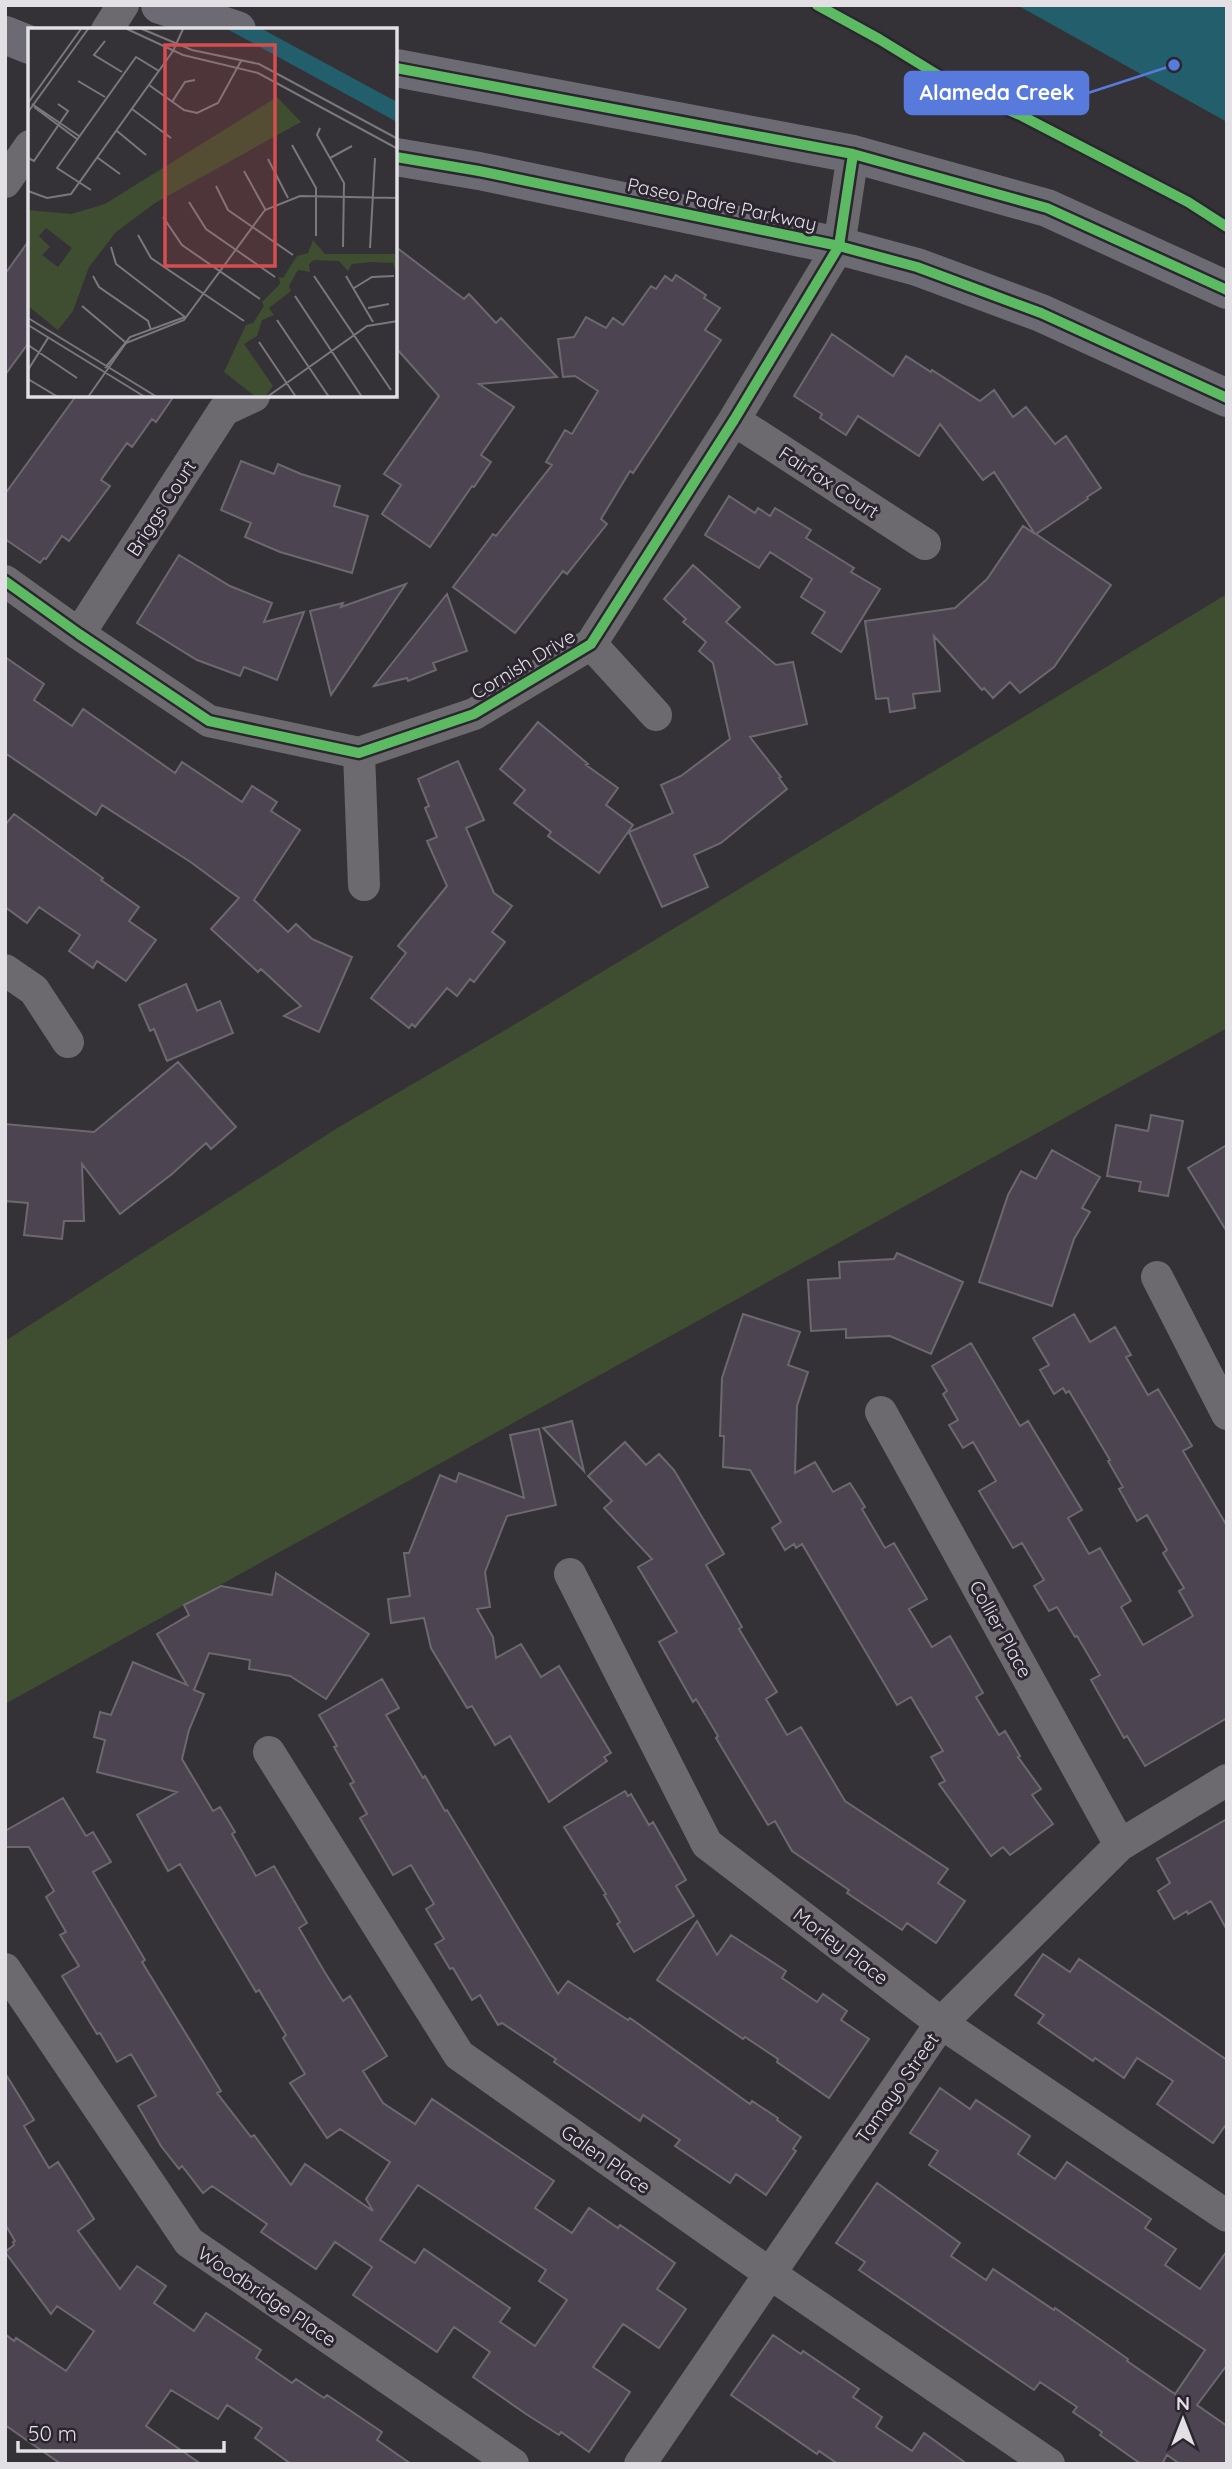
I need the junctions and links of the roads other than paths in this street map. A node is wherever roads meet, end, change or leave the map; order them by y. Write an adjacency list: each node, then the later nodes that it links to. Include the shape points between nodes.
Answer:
1 (123, 5): 3 (street)
2 (160, 5): 4 (main road)
3 (108, 28)
4 (231, 28)
5 (5, 35): 6 (main road)
6 (28, 44)
7 (397, 68): 9 (main road)
8 (28, 149): 11 (street)
9 (853, 155): 12 (street, Cornish Drive); 13 (main road, via 1046,208)
10 (397, 157): 12 (main road, Paseo Padre Parkway)
11 (5, 182)
12 (839, 246): 15 (main road, Paseo Padre Parkway, via 917,267 1041,313); 16 (street, Cornish Drive)
13 (1227, 290)
14 (252, 397): 19 (street, Briggs Court, via 224,410)
15 (1227, 398)
16 (734, 420): 17 (street, Fairfax Court); 20 (street, Cornish Drive)
17 (925, 544)
18 (5, 582): 19 (street)
19 (79, 634): 22 (street, via 209,720)
20 (591, 644): 21 (street); 22 (street, Cornish Drive, via 474,714)
21 (656, 715)
22 (359, 753): 23 (street)
23 (364, 885)
24 (5, 970): 25 (street, via 34,990)
25 (68, 1042)
26 (1157, 1277): 28 (street)
27 (881, 1412): 32 (street, Collier Place)
28 (1227, 1414)
29 (570, 1574): 34 (street, Morley Place, via 708,1844)
30 (269, 1752): 36 (street, Galen Place, via 459,2055)
31 (1227, 1780): 32 (street, Tamayo Street)
32 (1120, 1845): 34 (street, Tamayo Street)
33 (5, 1969): 37 (street, Woodbridge Place, via 189,2242)
34 (941, 2023): 35 (street, Morley Place); 36 (street, Tamayo Street)
35 (1227, 2216)
36 (769, 2273): 38 (street, Tamayo Street); 39 (street, Galen Place)
37 (513, 2464)
38 (640, 2464)
39 (1049, 2464)

